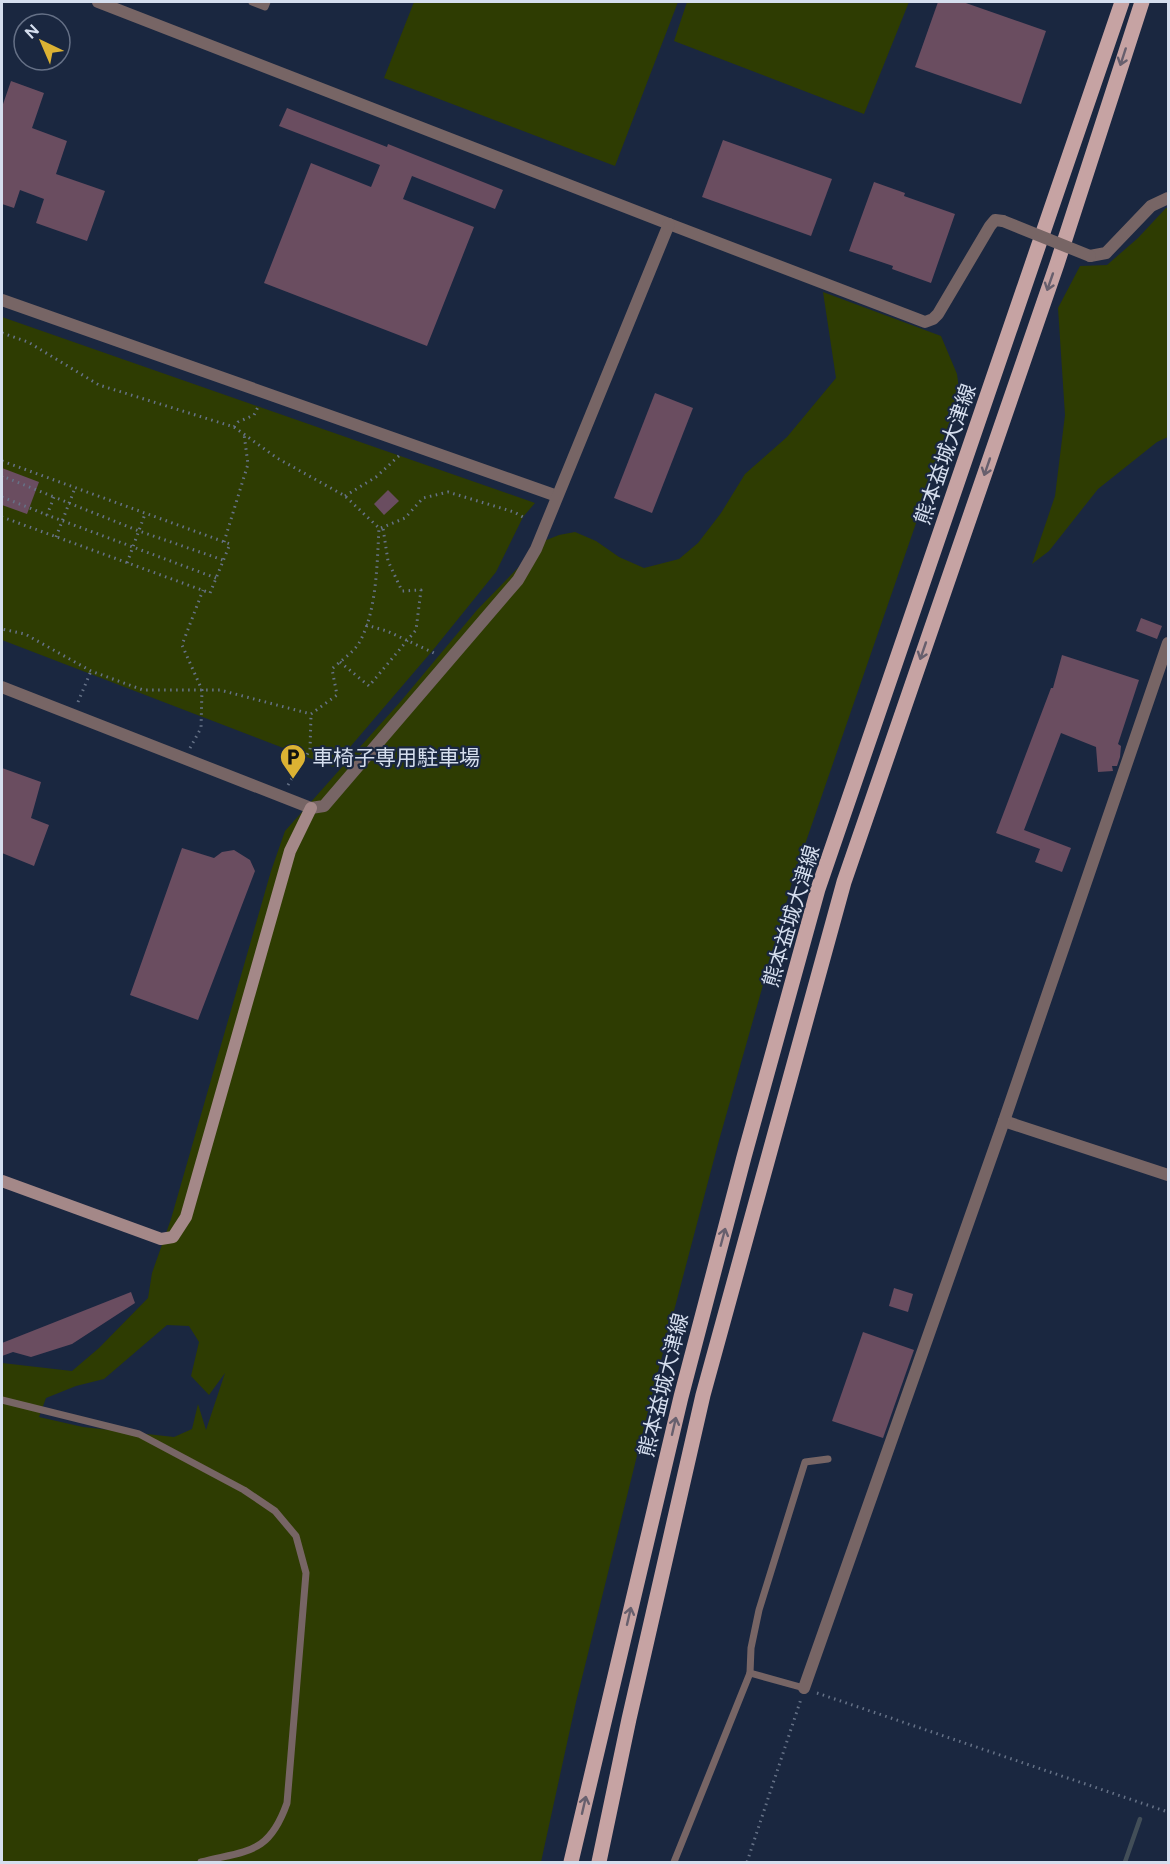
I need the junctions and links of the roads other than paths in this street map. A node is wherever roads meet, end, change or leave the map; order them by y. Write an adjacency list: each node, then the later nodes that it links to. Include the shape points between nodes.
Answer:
1 (98, 2): 7 (street)
2 (252, 2): 3 (lane, via 265,7)
3 (267, 2)
4 (1122, 2): 21 (main road, 熊本益城大津線, one-way to 4, via 681,1396 819,889)
5 (1142, 2): 22 (main road, 熊本益城大津線, one-way to 22, via 1053,275 844,882 704,1395)
6 (1168, 198): 7 (street, bridge, via 1150,206 1106,253 1090,256 995,220 938,314 925,322)
7 (669, 224): 9 (street)
8 (2, 300): 9 (street)
9 (557, 496): 12 (street, via 536,549 518,580 324,806)
10 (1167, 650): 13 (street)
11 (2, 687): 12 (street)
12 (311, 808): 15 (street, via 290,851 186,1217 173,1237 161,1239)
13 (1004, 1120): 14 (street); 19 (street)
14 (1168, 1175)
15 (2, 1181)
16 (2, 1400): 20 (lane, via 139,1434 244,1490 276,1511 296,1536 306,1573 287,1803 275,1832 261,1845)
17 (828, 1458): 18 (lane, via 805,1462 759,1610)
18 (750, 1673): 19 (lane); 23 (lane)
19 (804, 1688)
20 (201, 1863)
21 (571, 1863)
22 (599, 1863)
23 (674, 1863)

